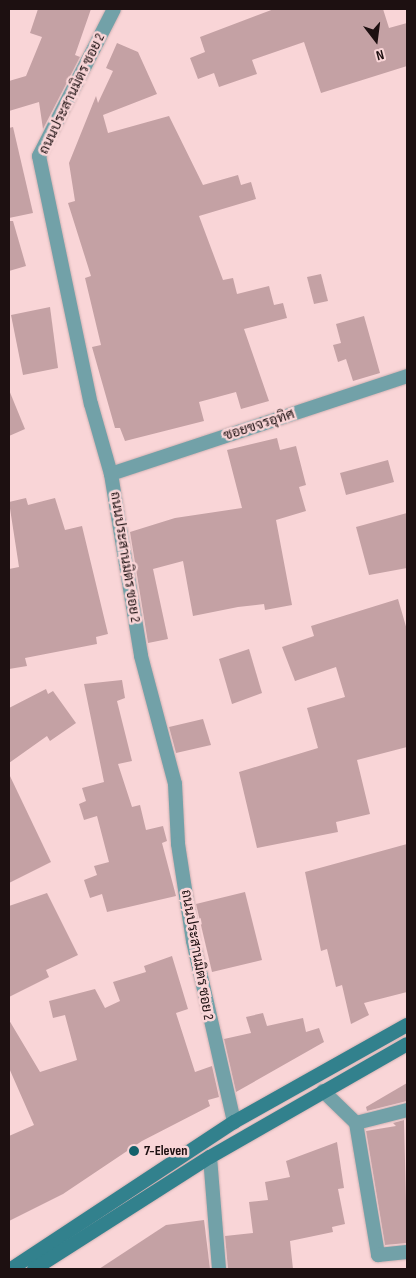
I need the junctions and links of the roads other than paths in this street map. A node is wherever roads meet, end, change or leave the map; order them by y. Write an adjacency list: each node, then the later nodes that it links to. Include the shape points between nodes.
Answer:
1 (114, 9): 3 (street, ถนนประสานมิตร ซอย 2, via 39,156 91,404)
2 (407, 376): 3 (street, ซอยขจรอุทิศ)
3 (111, 474): 9 (street, ถนนประสานมิตร ซอย 2, via 140,656 175,784 178,844 195,950)
4 (407, 1024): 5 (main road)
5 (392, 1033): 6 (main road); 9 (main road)
6 (405, 1045): 7 (main road)
7 (323, 1091): 10 (street); 11 (main road)
8 (407, 1110): 10 (street)
9 (234, 1122): 13 (main road)
10 (356, 1123): 12 (street, via 378,1255)
11 (210, 1157): 14 (main road); 15 (street)
12 (407, 1252)
13 (11, 1269)
14 (34, 1269)
15 (219, 1269)

